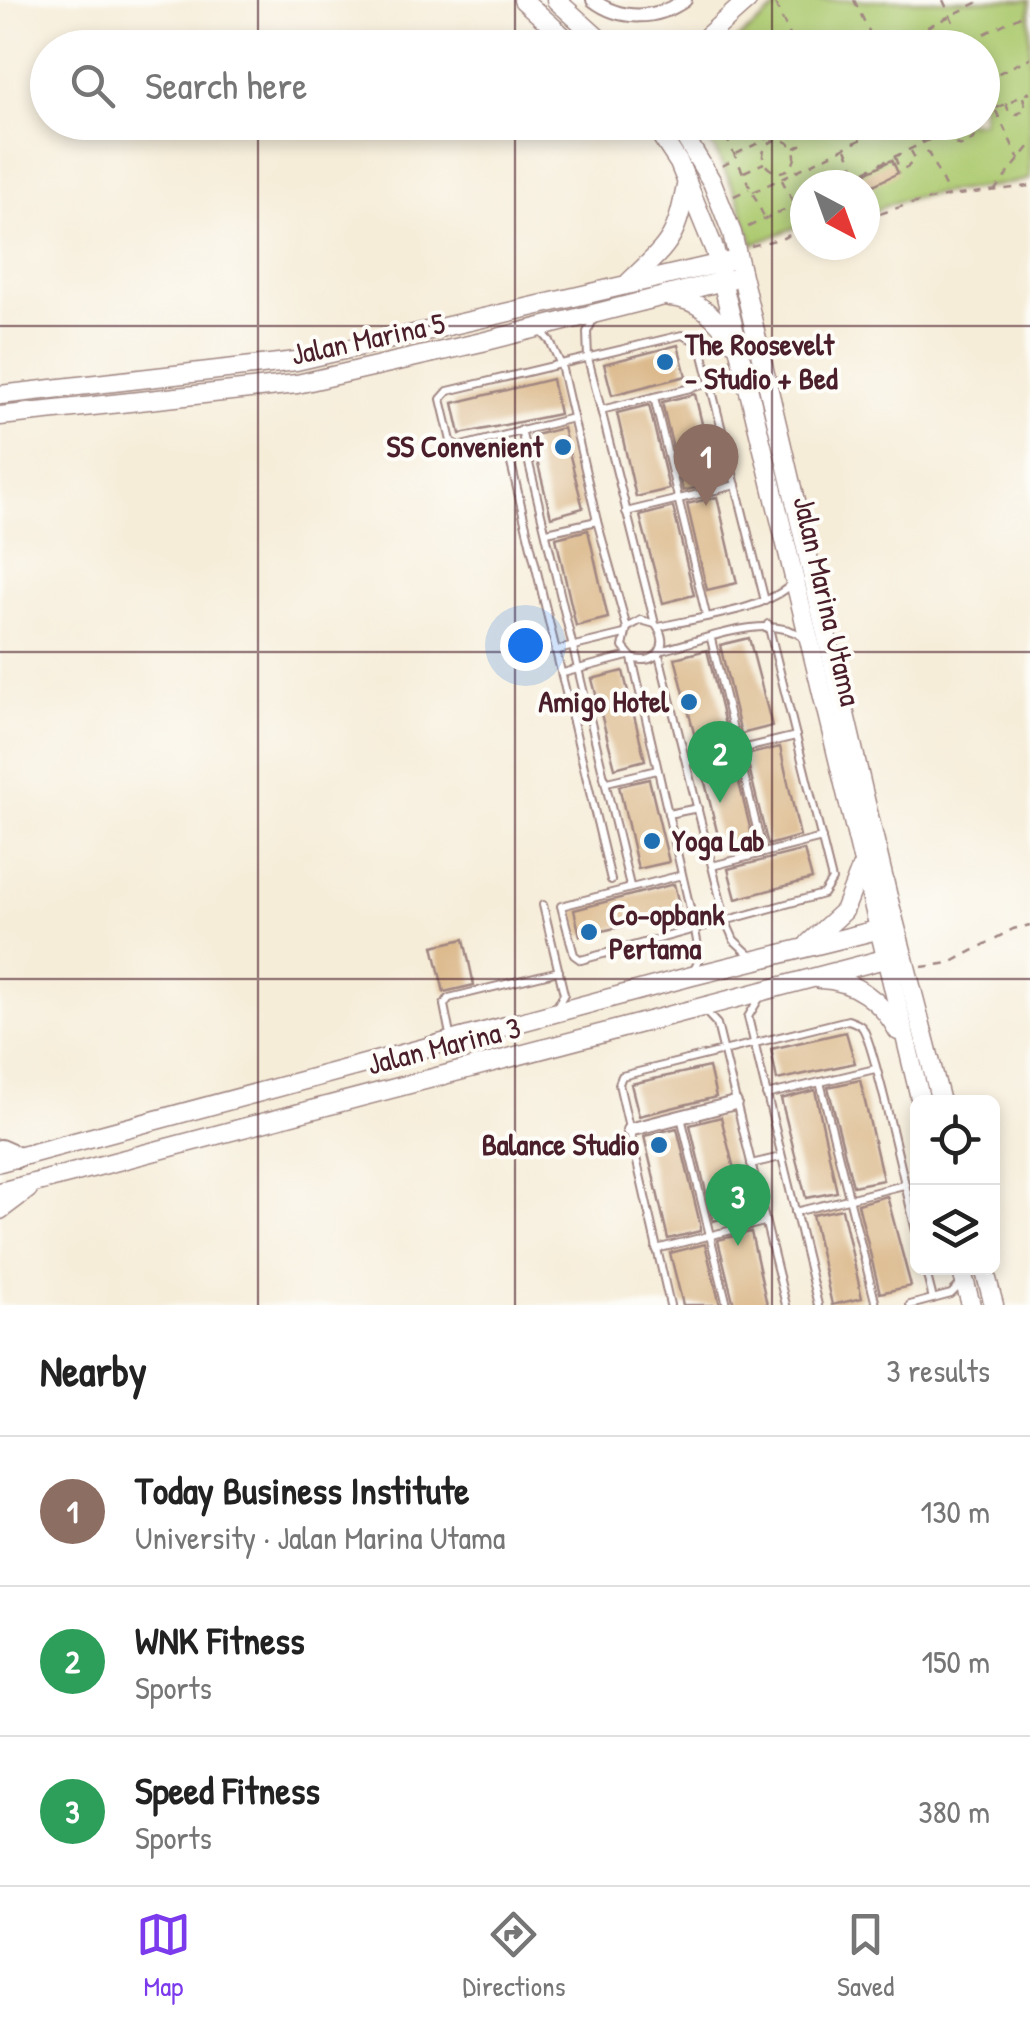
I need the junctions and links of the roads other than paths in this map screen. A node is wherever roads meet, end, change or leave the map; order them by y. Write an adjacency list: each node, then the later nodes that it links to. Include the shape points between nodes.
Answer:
1 (523, 0): 6 (street)
2 (556, 0): 7 (street)
3 (595, 0): 4 (street, via 616,14 643,16)
4 (685, 0)
5 (748, 0): 8 (street)
6 (556, 30)
7 (591, 30)
8 (714, 30)
9 (663, 140): 11 (street, Jalan Marina Utama)
10 (689, 140): 12 (street, Jalan Marina Utama)
11 (688, 181): 13 (street, Jalan Marina Utama); 14 (street, via 670,243)
12 (743, 260): 13 (street, Jalan Marina 5); 64 (street, Jalan Marina Utama)
13 (720, 272): 14 (street, Jalan Marina 5); 15 (street, Jalan Marina 5); 18 (street, Jalan Marina Utama)
14 (628, 283): 22 (street, Jalan Marina 5, via 296,361)
15 (660, 297): 16 (street, Jalan Marina 5); 18 (street, via 704,309)
16 (596, 314): 17 (street, Jalan Marina 5); 19 (lane, via 587,332)
17 (538, 328): 20 (lane); 25 (street, Jalan Marina 5, via 298,384)
18 (738, 349): 34 (street, Jalan Marina Utama)
19 (588, 358): 20 (lane); 21 (lane, via 688,336 700,343); 24 (lane)
20 (561, 364): 26 (lane); 27 (lane, via 448,391 441,399 454,446)
21 (711, 383): 23 (lane); 29 (lane)
22 (0, 394)
23 (654, 397): 24 (lane); 30 (lane)
24 (602, 410): 31 (lane)
25 (0, 416)
26 (573, 418): 27 (lane); 32 (lane)
27 (521, 430): 33 (lane)
28 (508, 450): 43 (lane)
29 (736, 485): 30 (lane); 35 (lane)
30 (678, 500): 31 (lane); 36 (lane)
31 (626, 512): 38 (lane)
32 (597, 521): 33 (lane); 39 (lane)
33 (547, 532): 42 (lane)
34 (795, 580): 35 (lane); 41 (street, Jalan Marina Utama)
35 (764, 601): 36 (lane)
36 (706, 615): 38 (lane)
37 (768, 624): 40 (lane); 41 (lane); 48 (lane)
38 (657, 626): 39 (lane, via 641,620); 44 (lane, via 664,638)
39 (625, 631): 42 (lane); 45 (lane)
40 (711, 638): 44 (lane); 49 (lane)
41 (808, 641): 58 (street, Jalan Marina Utama)
42 (574, 646): 43 (lane); 46 (lane)
43 (558, 650): 47 (lane)
44 (660, 652): 45 (lane, via 646,662); 50 (lane)
45 (630, 657): 46 (lane); 51 (lane)
46 (580, 668): 47 (lane); 52 (lane)
47 (563, 673): 60 (lane)
48 (796, 736): 49 (lane); 55 (lane)
49 (739, 749): 50 (lane); 56 (lane)
50 (687, 762): 53 (lane)
51 (657, 770): 52 (lane); 54 (lane)
52 (607, 782): 61 (lane)
53 (698, 808): 54 (lane); 57 (lane)
54 (668, 814): 59 (lane)
55 (822, 838): 56 (lane); 63 (lane, via 832,880 822,894)
56 (763, 853): 57 (lane)
57 (712, 866): 63 (lane)
58 (862, 867): 64 (street, Jalan Marina Utama); 66 (street, via 844,911)
59 (682, 875): 61 (lane); 65 (lane)
60 (611, 880)
61 (630, 886): 65 (lane, via 561,906 577,959)
62 (544, 905): 69 (lane)
63 (726, 922): 65 (lane); 68 (lane, via 734,940)
64 (886, 927): 66 (street, Jalan Marina 3); 67 (street, Jalan Marina Utama)
65 (695, 930): 70 (lane, via 700,958)
66 (805, 947): 68 (street, Jalan Marina 3)
67 (893, 956): 71 (street, Jalan Marina 3); 79 (street, Jalan Marina Utama); 85 (street, Jalan Marina Utama)
68 (756, 959): 70 (street, Jalan Marina 3)
69 (559, 971): 73 (lane); 77 (lane, via 448,998)
70 (692, 976): 74 (street, Jalan Marina 3)
71 (812, 978): 72 (street, Jalan Marina 3); 79 (street, via 835,979 866,993 891,1017)
72 (763, 992): 75 (street, Jalan Marina 3); 78 (lane, via 748,1017)
73 (564, 994): 74 (lane); 76 (lane)
74 (583, 1005): 76 (street, Jalan Marina 3)
75 (702, 1008): 80 (lane, via 717,1024); 92 (street, Jalan Marina 3)
76 (552, 1013): 77 (street, Jalan Marina 3)
77 (451, 1040): 89 (street, Jalan Marina 3)
78 (753, 1042): 80 (lane); 81 (lane, via 848,1020 864,1030); 83 (lane)
79 (908, 1049): 84 (street, Jalan Marina Utama)
80 (723, 1050): 86 (lane); 88 (lane, via 622,1076)
81 (875, 1069): 82 (lane); 93 (lane)
82 (820, 1082): 83 (lane); 95 (lane)
83 (766, 1095): 90 (lane)
84 (919, 1095)
85 (939, 1095)
86 (735, 1103): 87 (street); 91 (lane)
87 (681, 1117): 88 (street); 100 (lane)
88 (629, 1130): 101 (lane)
89 (5, 1156)
90 (781, 1156): 91 (lane); 98 (lane)
91 (750, 1164): 99 (lane)
92 (46, 1178): 94 (street, Jalan Marina 3); 97 (street)
93 (904, 1185): 95 (lane); 96 (lane)
94 (0, 1192)
95 (848, 1199): 98 (lane); 111 (lane)
96 (910, 1209)
97 (0, 1210)
98 (795, 1212): 110 (lane)
99 (764, 1222): 100 (lane); 109 (lane)
100 (709, 1236): 101 (lane); 108 (lane)
101 (656, 1249): 107 (lane)
102 (927, 1275): 106 (lane)
103 (961, 1275): 106 (lane, via 951,1294)
104 (962, 1275): 113 (street)
105 (986, 1275): 114 (street)
106 (932, 1299): 112 (lane)
107 (670, 1305)
108 (726, 1305)
109 (786, 1305)
110 (818, 1305)
111 (876, 1305)
112 (910, 1305)
113 (971, 1305)
114 (994, 1305)

